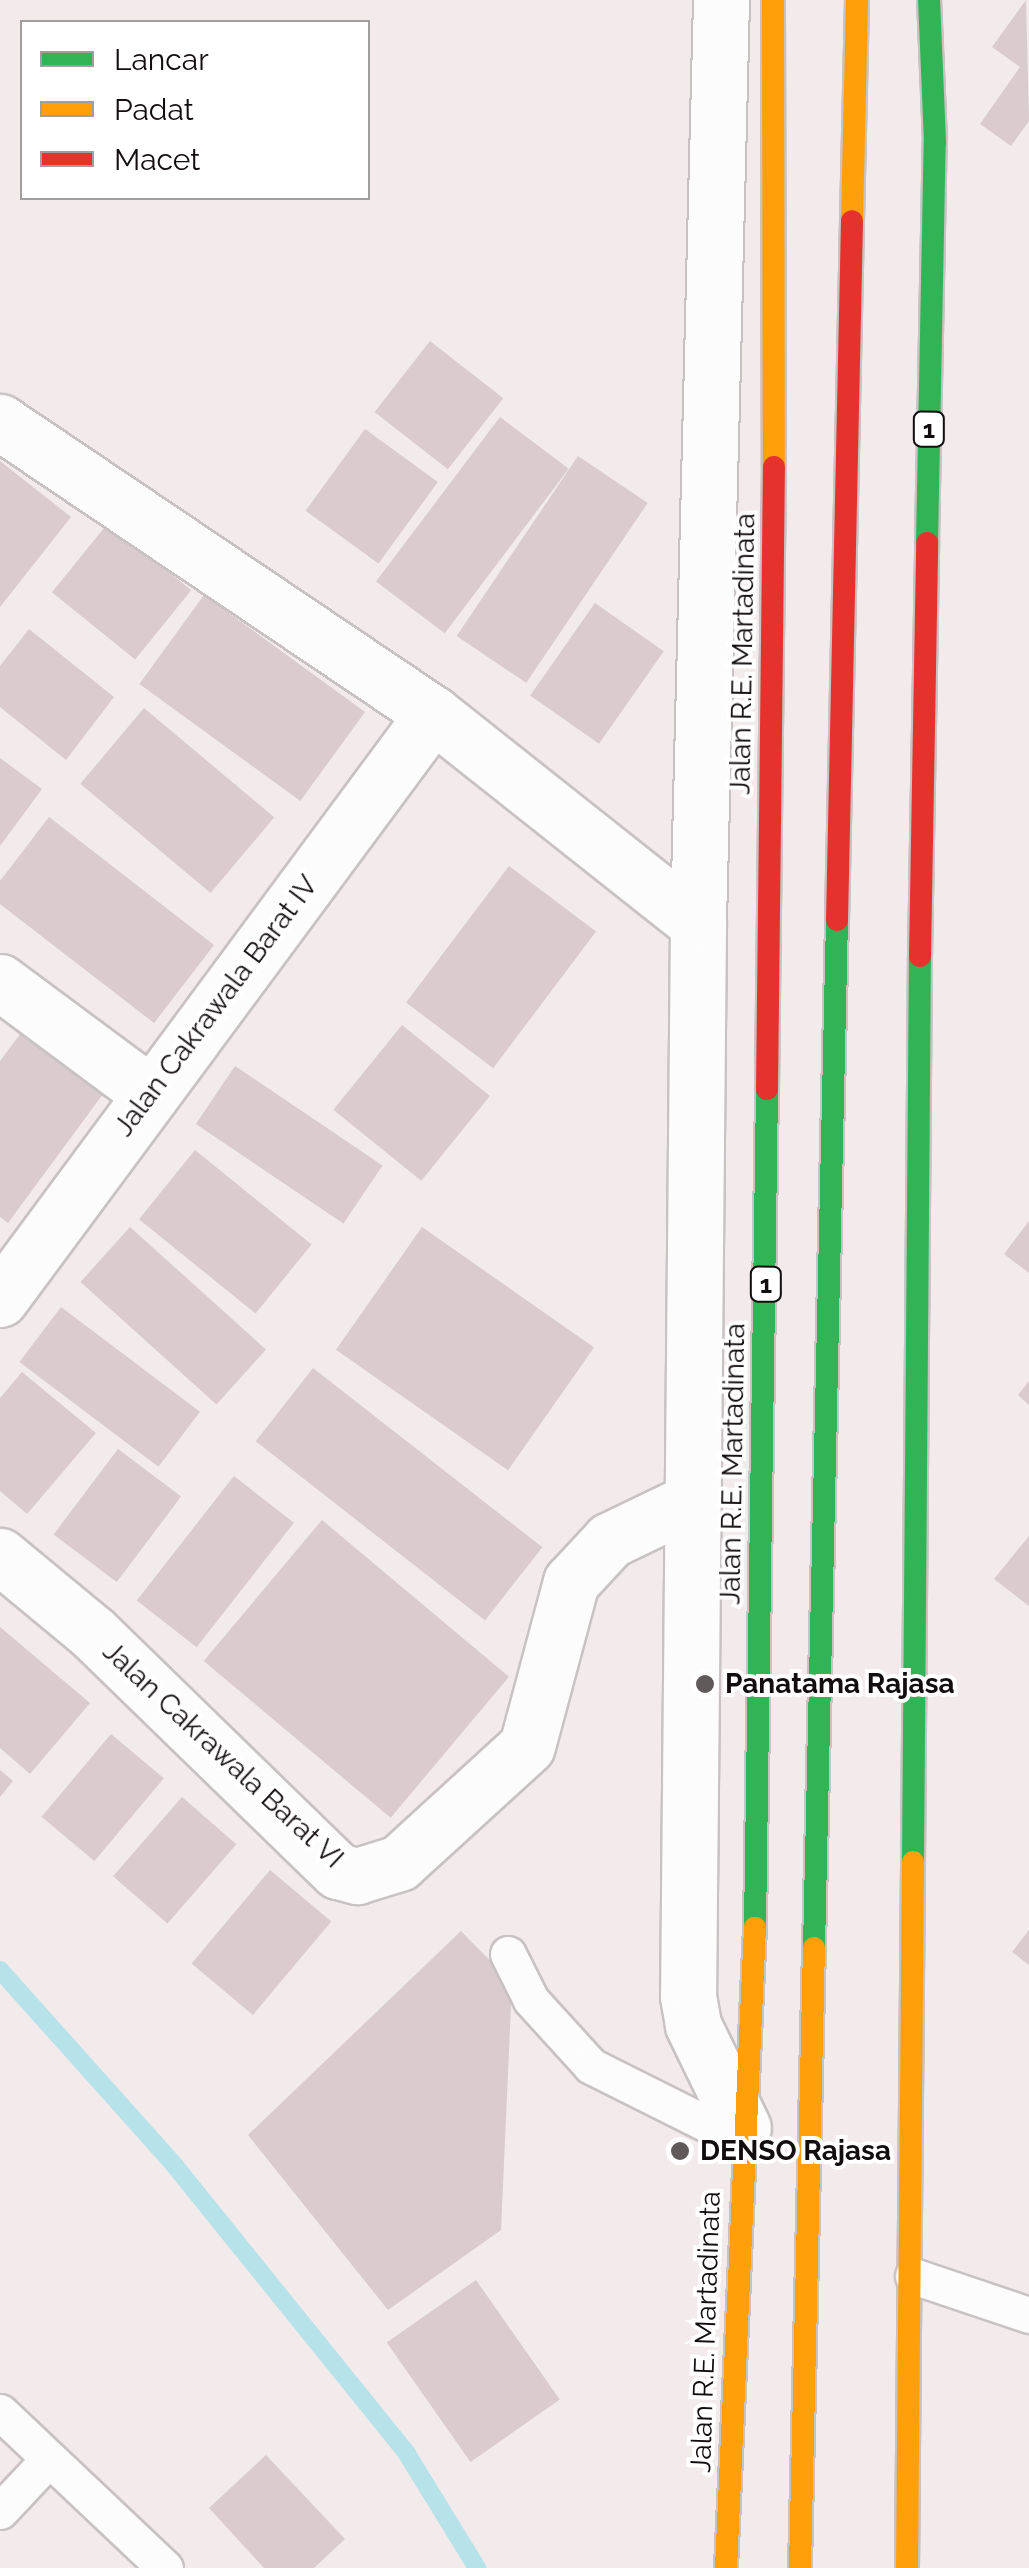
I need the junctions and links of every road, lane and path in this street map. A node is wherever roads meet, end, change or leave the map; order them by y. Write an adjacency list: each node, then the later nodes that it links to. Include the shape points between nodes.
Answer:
1 (721, 0): 7 (street)
2 (773, 0): 14 (highway, Jalan R.E. Martadinata / 1, via 758,1836)
3 (858, 0): 22 (highway)
4 (929, 0): 15 (highway, 1, via 935,142 921,857)
5 (0, 422): 6 (street)
6 (433, 714): 7 (street); 9 (street, Jalan Cakrawala Barat IV)
7 (698, 924): 11 (street)
8 (0, 982): 9 (street)
9 (152, 1094): 10 (street, Jalan Cakrawala Barat IV)
10 (0, 1298)
11 (693, 1500): 12 (street, Jalan Cakrawala Barat VI, via 610,1540 570,1582 527,1746 400,1863 357,1876 338,1870 92,1632); 14 (street, via 688,1996 694,2025)
12 (0, 1556)
13 (508, 1954): 14 (lane, via 531,2000 591,2066)
14 (743, 2135): 21 (highway, Jalan R.E. Martadinata / 1)
15 (913, 2276): 16 (lane); 23 (highway, 1)
16 (1029, 2315)
17 (0, 2412): 18 (lane)
18 (47, 2461): 19 (lane); 20 (lane)
19 (0, 2511)
20 (164, 2568)
21 (726, 2568)
22 (800, 2568)
23 (906, 2568)

